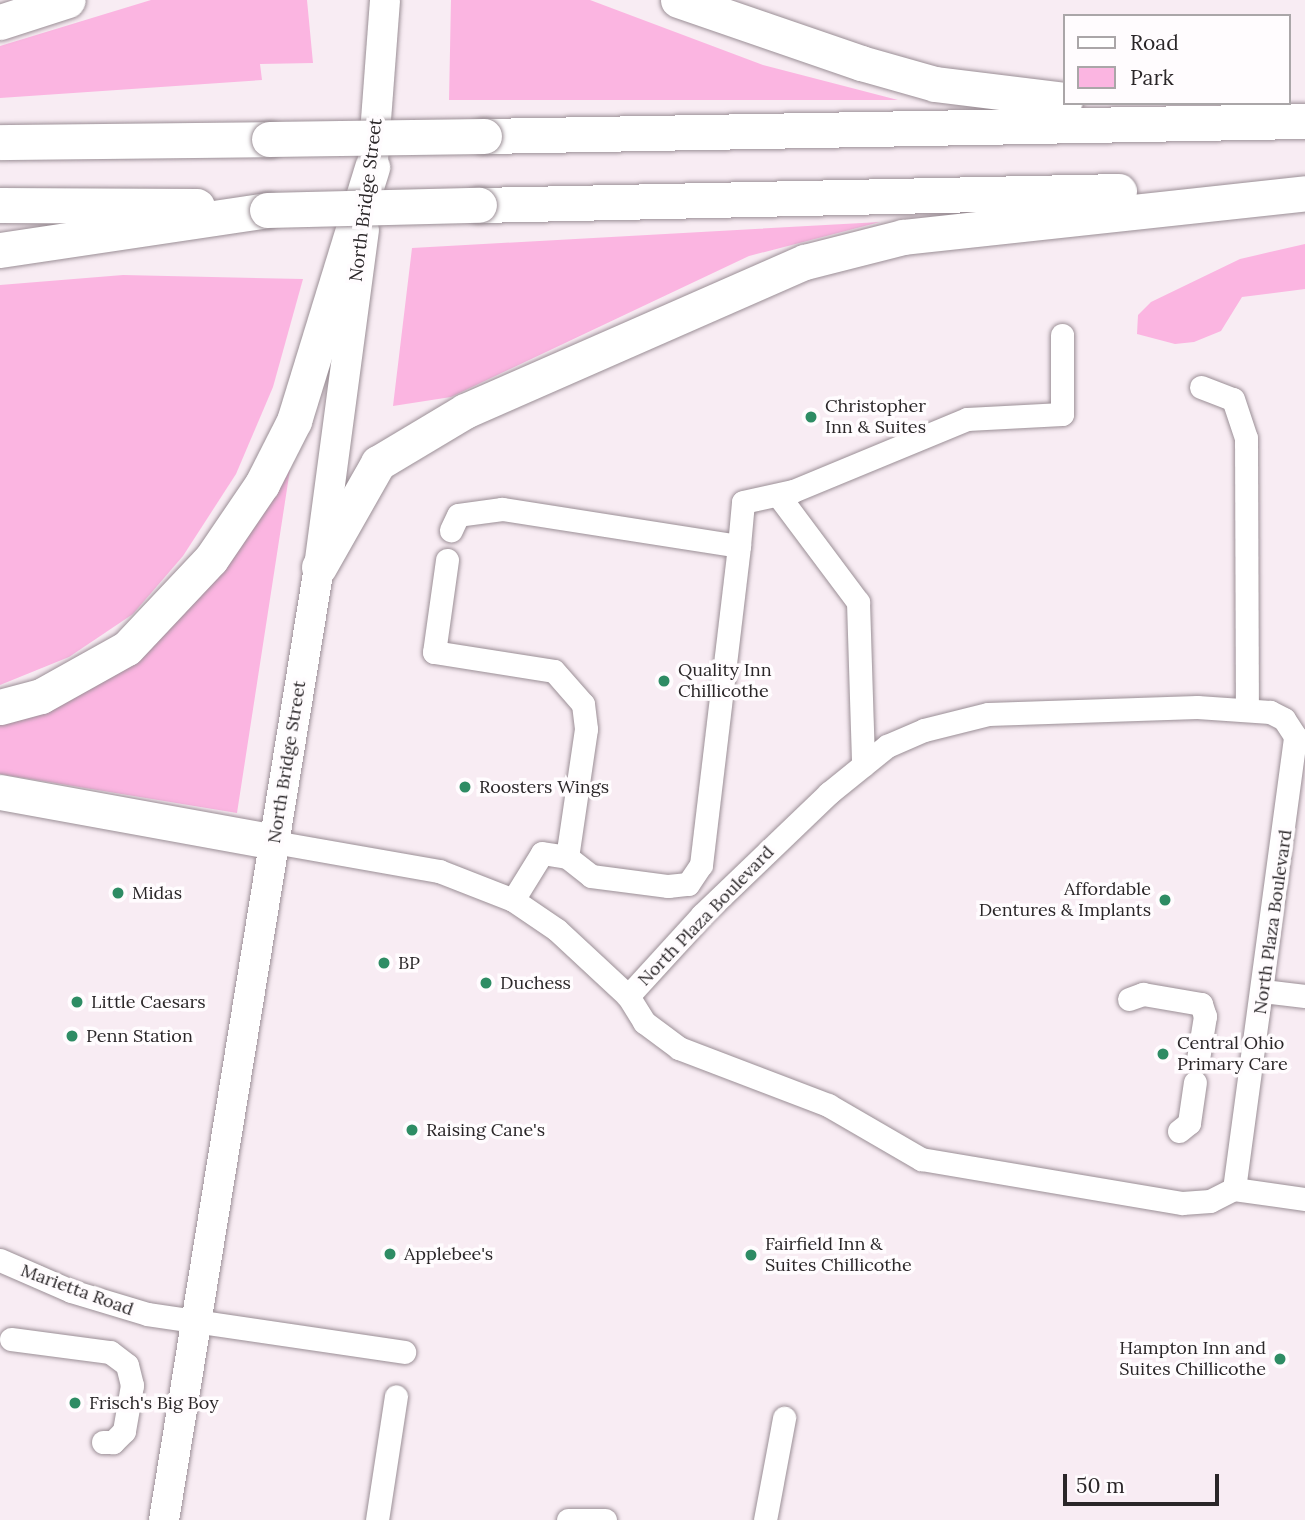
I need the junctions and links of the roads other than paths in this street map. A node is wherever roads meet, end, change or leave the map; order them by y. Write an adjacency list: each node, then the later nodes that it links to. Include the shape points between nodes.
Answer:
1 (68, 0): 4 (highway)
2 (385, 0): 9 (main road, North Bridge Street)
3 (678, 0): 5 (highway, via 850,60 935,84)
4 (0, 22)
5 (1064, 100)
6 (1122, 105): 7 (highway)
7 (1305, 121): 8 (highway, bridge)
8 (0, 142)
9 (372, 167): 21 (main road, North Bridge Street); 22 (highway, via 294,421 262,484 211,559 127,648 41,696)
10 (1305, 187): 13 (highway, bridge)
11 (1305, 193): 21 (highway, via 903,237 805,262 465,411 377,463)
12 (0, 205): 13 (highway, via 131,203)
13 (267, 210): 14 (highway)
14 (0, 250)
15 (1062, 335): 17 (street, via 1062,414 967,419)
16 (1200, 387): 23 (street, via 1233,399 1246,438)
17 (778, 495): 19 (street, via 743,502); 25 (street, via 858,602)
18 (451, 530): 19 (street, via 458,515 502,509)
19 (739, 546): 29 (street, via 701,865)
20 (447, 560): 28 (street, via 434,652 554,671 583,704 586,729)
21 (319, 567): 27 (main road, North Bridge Street)
22 (0, 707)
23 (1247, 708): 24 (street, North Plaza Boulevard); 25 (street, North Plaza Boulevard, via 988,714 924,730 887,747)
24 (1295, 716): 32 (street, North Plaza Boulevard, via 1296,757)
25 (863, 765): 31 (street, North Plaza Boulevard)
26 (0, 792): 27 (highway)
27 (274, 842): 30 (street, North Plaza Boulevard, via 439,872); 42 (main road, North Bridge Street)
28 (567, 856): 29 (street, via 591,876 668,886); 30 (street, via 542,853)
29 (688, 884): 31 (street)
30 (513, 900): 33 (street, North Plaza Boulevard, via 557,930)
31 (702, 915): 33 (street, North Plaza Boulevard)
32 (1263, 991): 34 (street); 39 (street, North Plaza Boulevard)
33 (628, 996): 39 (street, North Plaza Boulevard, via 644,1022 679,1048 828,1105 921,1160 1182,1203 1210,1200)
34 (1305, 996)
35 (1129, 999): 36 (street, via 1143,993 1201,1004 1205,1016)
36 (1198, 1059)
37 (1195, 1082): 38 (street, via 1189,1123)
38 (1178, 1131)
39 (1234, 1189): 40 (street)
40 (1305, 1199)
41 (0, 1260): 42 (street, Marietta Road, via 111,1305)
42 (196, 1322): 44 (street, Marietta Road); 48 (main road, North Bridge Street)
43 (11, 1339): 47 (street, via 110,1352 127,1365 132,1385 127,1423 119,1438)
44 (404, 1352)
45 (396, 1396): 49 (street)
46 (784, 1418): 52 (street)
47 (103, 1442)
48 (164, 1520)
49 (377, 1520)
50 (568, 1520): 51 (street)
51 (605, 1520)
52 (765, 1520)

